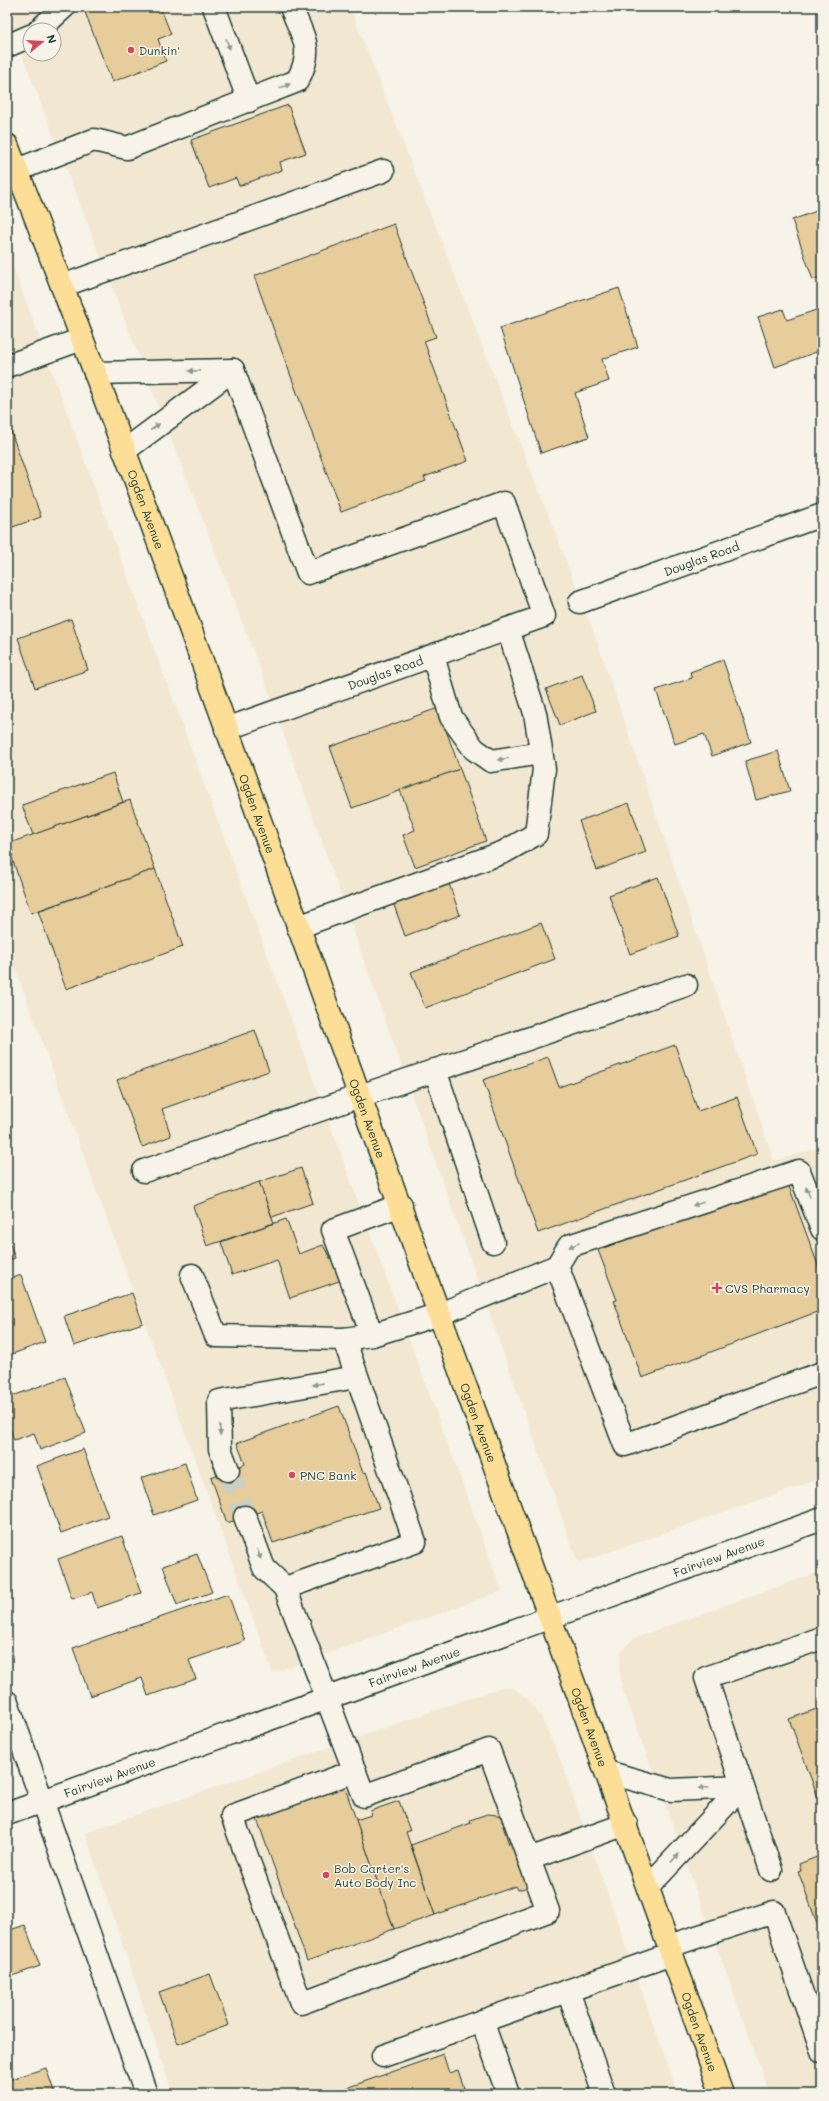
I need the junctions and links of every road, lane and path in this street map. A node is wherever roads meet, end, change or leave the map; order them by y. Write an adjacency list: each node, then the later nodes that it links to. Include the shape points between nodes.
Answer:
1 (64, 7): 4 (street)
2 (214, 7): 7 (street, one-way to 7)
3 (291, 7): 7 (street, one-way to 3, via 297,81 306,66 306,46)
4 (48, 22)
5 (22, 39): 6 (street)
6 (7, 46)
7 (249, 101): 9 (street, via 127,148 94,140)
8 (7, 145): 9 (main road, Ogden Avenue)
9 (12, 171): 11 (main road, Ogden Avenue)
10 (383, 171): 11 (street)
11 (62, 286): 12 (main road, Ogden Avenue)
12 (82, 339): 13 (street); 15 (main road, Ogden Avenue)
13 (7, 366)
14 (233, 370): 15 (street, one-way to 15); 16 (street, one-way to 14); 19 (street, Douglas Road, via 308,573 504,503 544,616)
15 (95, 373): 16 (main road, Ogden Avenue)
16 (124, 450): 21 (main road, Ogden Avenue)
17 (822, 515): 18 (street, Douglas Road)
18 (580, 602)
19 (508, 629): 20 (street, Douglas Road); 22 (street, via 535,713)
20 (433, 656): 21 (street, Douglas Road); 22 (street, one-way to 20, via 491,761 474,749 451,717)
21 (226, 728): 23 (main road, Ogden Avenue)
22 (541, 753): 23 (street, via 544,769 536,834 504,852)
23 (298, 927): 26 (main road, Ogden Avenue)
24 (686, 985): 25 (street)
25 (434, 1070): 26 (street); 30 (street)
26 (360, 1096): 27 (street); 28 (main road, Ogden Avenue)
27 (144, 1171)
28 (400, 1205): 33 (main road, Ogden Avenue); 34 (street, via 333,1230)
29 (822, 1228): 31 (street, one-way to 31, via 799,1171 569,1246)
30 (493, 1242)
31 (558, 1266): 33 (street); 36 (street, via 625,1445)
32 (192, 1276): 35 (street, via 216,1336)
33 (440, 1314): 34 (street); 42 (main road, Ogden Avenue)
34 (372, 1335): 35 (street)
35 (344, 1339): 37 (street)
36 (822, 1373)
37 (356, 1377): 38 (street, one-way to 38, via 219,1401 220,1449); 41 (street, via 415,1542)
38 (228, 1470)
39 (246, 1517): 41 (street, one-way to 41, via 264,1568)
40 (822, 1519): 42 (street, Fairview Avenue)
41 (285, 1588): 44 (street)
42 (550, 1619): 44 (street, Fairview Avenue); 47 (main road, Ogden Avenue)
43 (822, 1638): 48 (street, via 706,1678)
44 (328, 1699): 46 (street); 49 (street, Fairview Avenue)
45 (7, 1702): 49 (street)
46 (354, 1771): 52 (street, via 364,1796 489,1750); 52 (street, via 232,1816 301,2003 548,1911)
47 (607, 1772): 48 (street, one-way to 47, via 671,1790); 51 (main road, Ogden Avenue)
48 (742, 1787): 53 (street); 54 (street, one-way to 48)
49 (43, 1802): 50 (street, Fairview Avenue); 60 (street)
50 (7, 1814)
51 (626, 1824): 52 (street); 54 (main road, Ogden Avenue)
52 (529, 1859)
53 (771, 1870)
54 (648, 1887): 55 (main road, Ogden Avenue)
55 (671, 1950): 56 (street); 58 (street, via 774,1912); 63 (main road, Ogden Avenue)
56 (568, 1991): 57 (street); 62 (street)
57 (482, 2021): 59 (street); 61 (street)
58 (822, 2051)
59 (383, 2056)
60 (146, 2094)
61 (508, 2094)
62 (604, 2094)
63 (722, 2094)

